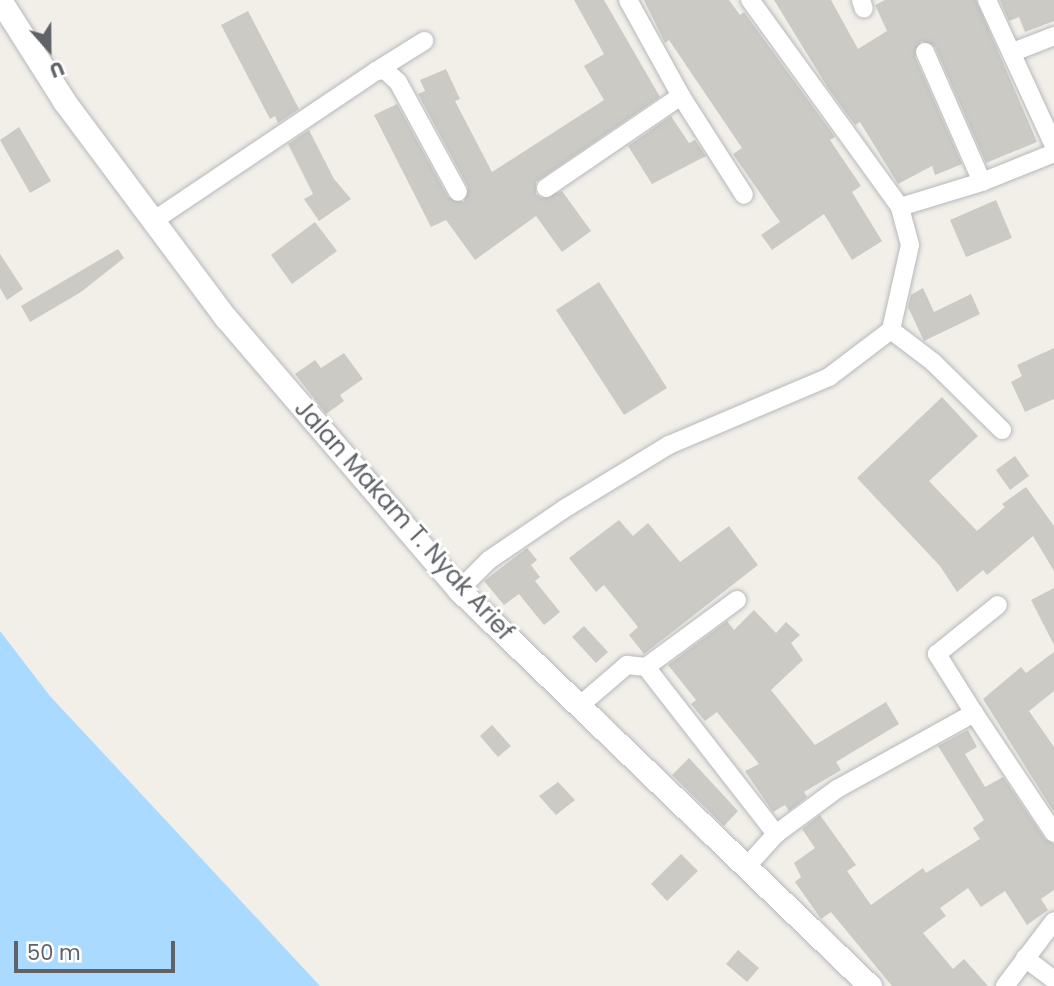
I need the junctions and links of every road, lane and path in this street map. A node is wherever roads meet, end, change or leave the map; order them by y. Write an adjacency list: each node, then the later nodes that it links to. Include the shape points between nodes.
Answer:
1 (0, 0): 18 (street, Jalan Makam T. Nyak Arief, via 64,101)
2 (628, 0): 10 (street)
3 (750, 0): 17 (street)
4 (987, 0): 8 (street)
5 (1054, 36): 8 (street)
6 (424, 41): 9 (street)
7 (925, 52): 13 (street)
8 (1013, 52): 11 (street)
9 (376, 71): 15 (street, via 392,74 398,82); 18 (street)
10 (681, 96): 14 (street); 16 (street)
11 (1054, 146)
12 (1054, 153): 13 (street)
13 (982, 182): 17 (street)
14 (546, 188)
15 (458, 192)
16 (744, 195)
17 (900, 207): 19 (street, via 910,245)
18 (153, 221): 21 (street, Jalan Makam T. Nyak Arief, via 226,318)
19 (891, 330): 20 (street, via 933,362); 21 (street, via 829,377 669,445 489,560)
20 (1002, 430)
21 (459, 590): 25 (street, Jalan Makam T. Nyak Arief)
22 (737, 600): 24 (street)
23 (998, 605): 26 (street, via 937,654)
24 (646, 667): 25 (street, via 627,665); 28 (street)
25 (578, 707): 29 (street, Jalan Makam T. Nyak Arief)
26 (974, 713): 27 (street); 28 (street, via 837,789)
27 (1054, 833)
28 (776, 834): 29 (street)
29 (748, 865): 33 (street, Jalan Makam T. Nyak Arief)
30 (1054, 920): 31 (street)
31 (1026, 958): 32 (street); 34 (street)
32 (1054, 980)
33 (870, 986)
34 (1005, 986)

